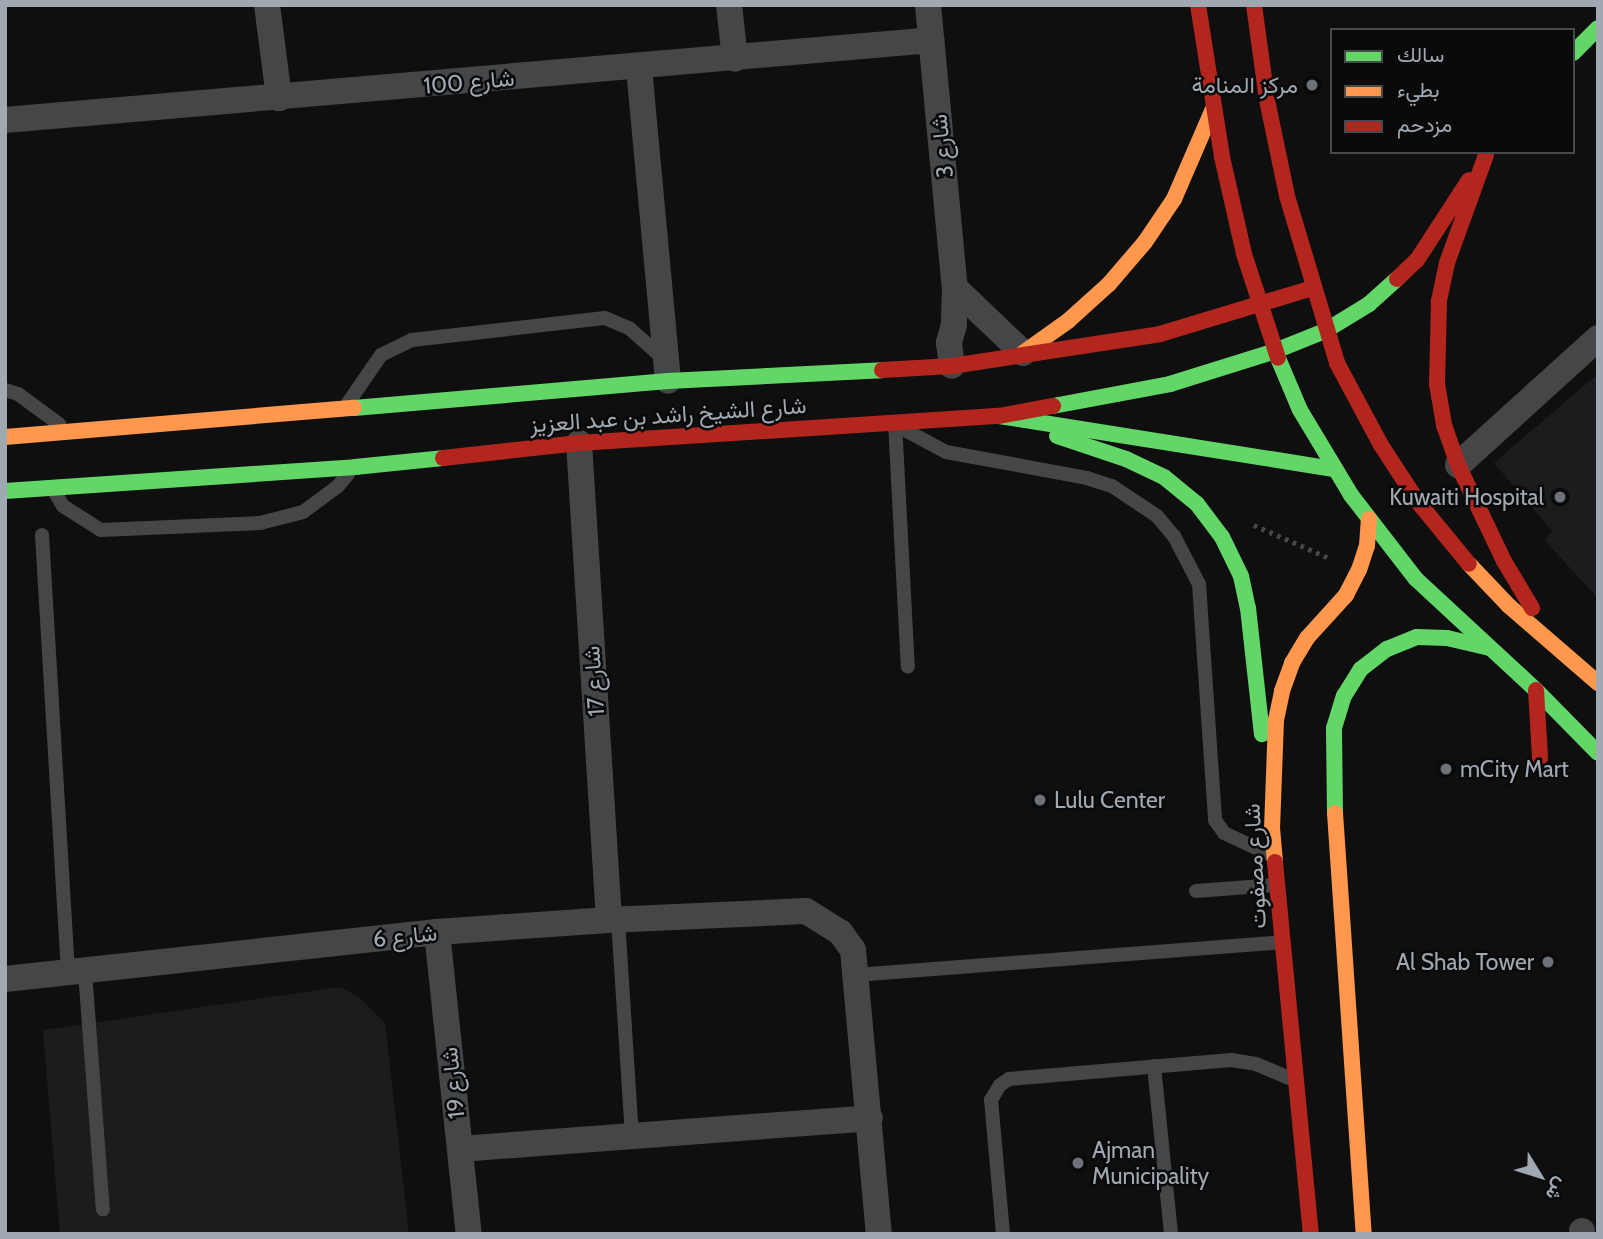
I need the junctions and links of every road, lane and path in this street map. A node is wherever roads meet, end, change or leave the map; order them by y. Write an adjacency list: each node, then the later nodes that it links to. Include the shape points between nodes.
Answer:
1 (267, 5): 11 (street)
2 (729, 5): 9 (street)
3 (928, 5): 7 (street, شارع 3)
4 (1198, 5): 12 (main road)
5 (1254, 5): 17 (main road, via 1276,147)
6 (1598, 28): 8 (main road)
7 (932, 40): 9 (street, شارع 100); 16 (street, شارع 3)
8 (1575, 51)
9 (735, 59): 10 (street, شارع 100)
10 (639, 68): 11 (street, شارع 100); 24 (street)
11 (279, 98): 13 (street, شارع 100)
12 (1213, 108): 18 (main road); 22 (main road, via 1174,199 1144,242 1068,321)
13 (5, 120)
14 (1486, 154): 19 (main road, شارع الشيخ راشد بن عبد العزيز, via 1411,268 1369,304)
15 (1487, 154): 32 (main road, via 1459,225 1439,302 1437,384 1444,425)
16 (955, 288): 22 (street); 23 (street, شارع 3, via 949,343)
17 (1312, 288): 18 (main road, شارع الشيخ راشد بن عبد العزيز); 19 (main road)
18 (1258, 305): 21 (main road); 22 (main road, شارع الشيخ راشد بن عبد العزيز, via 1160,334)
19 (1325, 331): 21 (main road, شارع الشيخ راشد بن عبد العزيز); 40 (main road, via 1381,445 1418,502 1461,556)
20 (1598, 338): 32 (street)
21 (1275, 351): 27 (main road, شارع الشيخ راشد بن عبد العزيز, via 1170,384); 34 (main road, via 1300,410)
22 (1023, 353): 23 (main road, شارع الشيخ راشد بن عبد العزيز)
23 (952, 366): 24 (main road, شارع الشيخ راشد بن عبد العزيز)
24 (667, 371): 26 (main road, شارع الشيخ راشد بن عبد العزيز); 26 (lane, via 629,328 605,318 412,340 382,355)
25 (5, 390): 29 (lane, via 18,394)
26 (345, 408): 29 (main road, شارع الشيخ راشد بن عبد العزيز)
27 (999, 416): 28 (main road, شارع الشيخ راشد بن عبد العزيز); 34 (main road); 46 (main road, via 1126,459 1164,477 1196,504 1223,537 1241,576 1248,608)
28 (895, 421): 31 (main road, شارع الشيخ راشد بن عبد العزيز); 41 (lane); 47 (lane, via 946,452 1112,486 1157,516 1174,536 1199,584 1215,820 1224,833)
29 (68, 431): 30 (main road, شارع الشيخ راشد بن عبد العزيز)
30 (5, 437)
31 (579, 443): 33 (main road, شارع الشيخ راشد بن عبد العزيز); 50 (street, شارع 17)
32 (1458, 465): 40 (main road, via 1504,561)
33 (355, 467): 35 (main road, شارع الشيخ راشد بن عبد العزيز); 35 (lane, via 303,512 260,523 101,530 63,506)
34 (1334, 469): 37 (main road)
35 (51, 486): 36 (main road, شارع الشيخ راشد بن عبد العزيز)
36 (5, 491)
37 (1368, 519): 39 (main road, via 1434,597); 46 (main road, شارع مصفوت, via 1367,545 1359,570 1346,595 1307,638 1282,691 1276,720)
38 (42, 535): 53 (lane)
39 (1490, 648): 43 (main road); 65 (main road, via 1417,637 1387,649 1362,669 1349,687 1334,727 1335,807)
40 (1561, 651): 42 (main road)
41 (908, 667)
42 (1598, 683)
43 (1536, 690): 44 (main road); 45 (main road)
44 (1598, 753)
45 (1540, 758)
46 (1272, 829): 47 (main road, شارع مصفوت)
47 (1274, 856): 48 (main road, شارع مصفوت)
48 (1277, 884): 49 (lane); 52 (main road, شارع مصفوت)
49 (1196, 891)
50 (613, 920): 51 (street, شارع 6); 54 (street, شارع 6, via 806,911 848,942); 59 (lane)
51 (438, 932): 53 (street, شارع 6); 60 (street, شارع 19)
52 (1282, 942): 54 (lane); 57 (main road, شارع مصفوت)
53 (77, 973): 55 (street, شارع 6); 64 (lane)
54 (856, 975): 58 (street)
55 (5, 979)
56 (1154, 1066): 57 (lane, via 1231,1060 1256,1064); 68 (lane, via 1019,1077 1000,1084 991,1100); 69 (lane)
57 (1296, 1080): 62 (main road, شارع مصفوت)
58 (870, 1118): 59 (street); 67 (street)
59 (632, 1136): 60 (street)
60 (460, 1149): 66 (street, شارع 19)
61 (1321, 1154): 62 (main road)
62 (1304, 1164): 70 (main road, شارع مصفوت)
63 (1343, 1178): 65 (main road)
64 (103, 1209)
65 (1364, 1229)
66 (469, 1234)
67 (879, 1234)
68 (1003, 1234)
69 (1171, 1234)
70 (1311, 1234)

